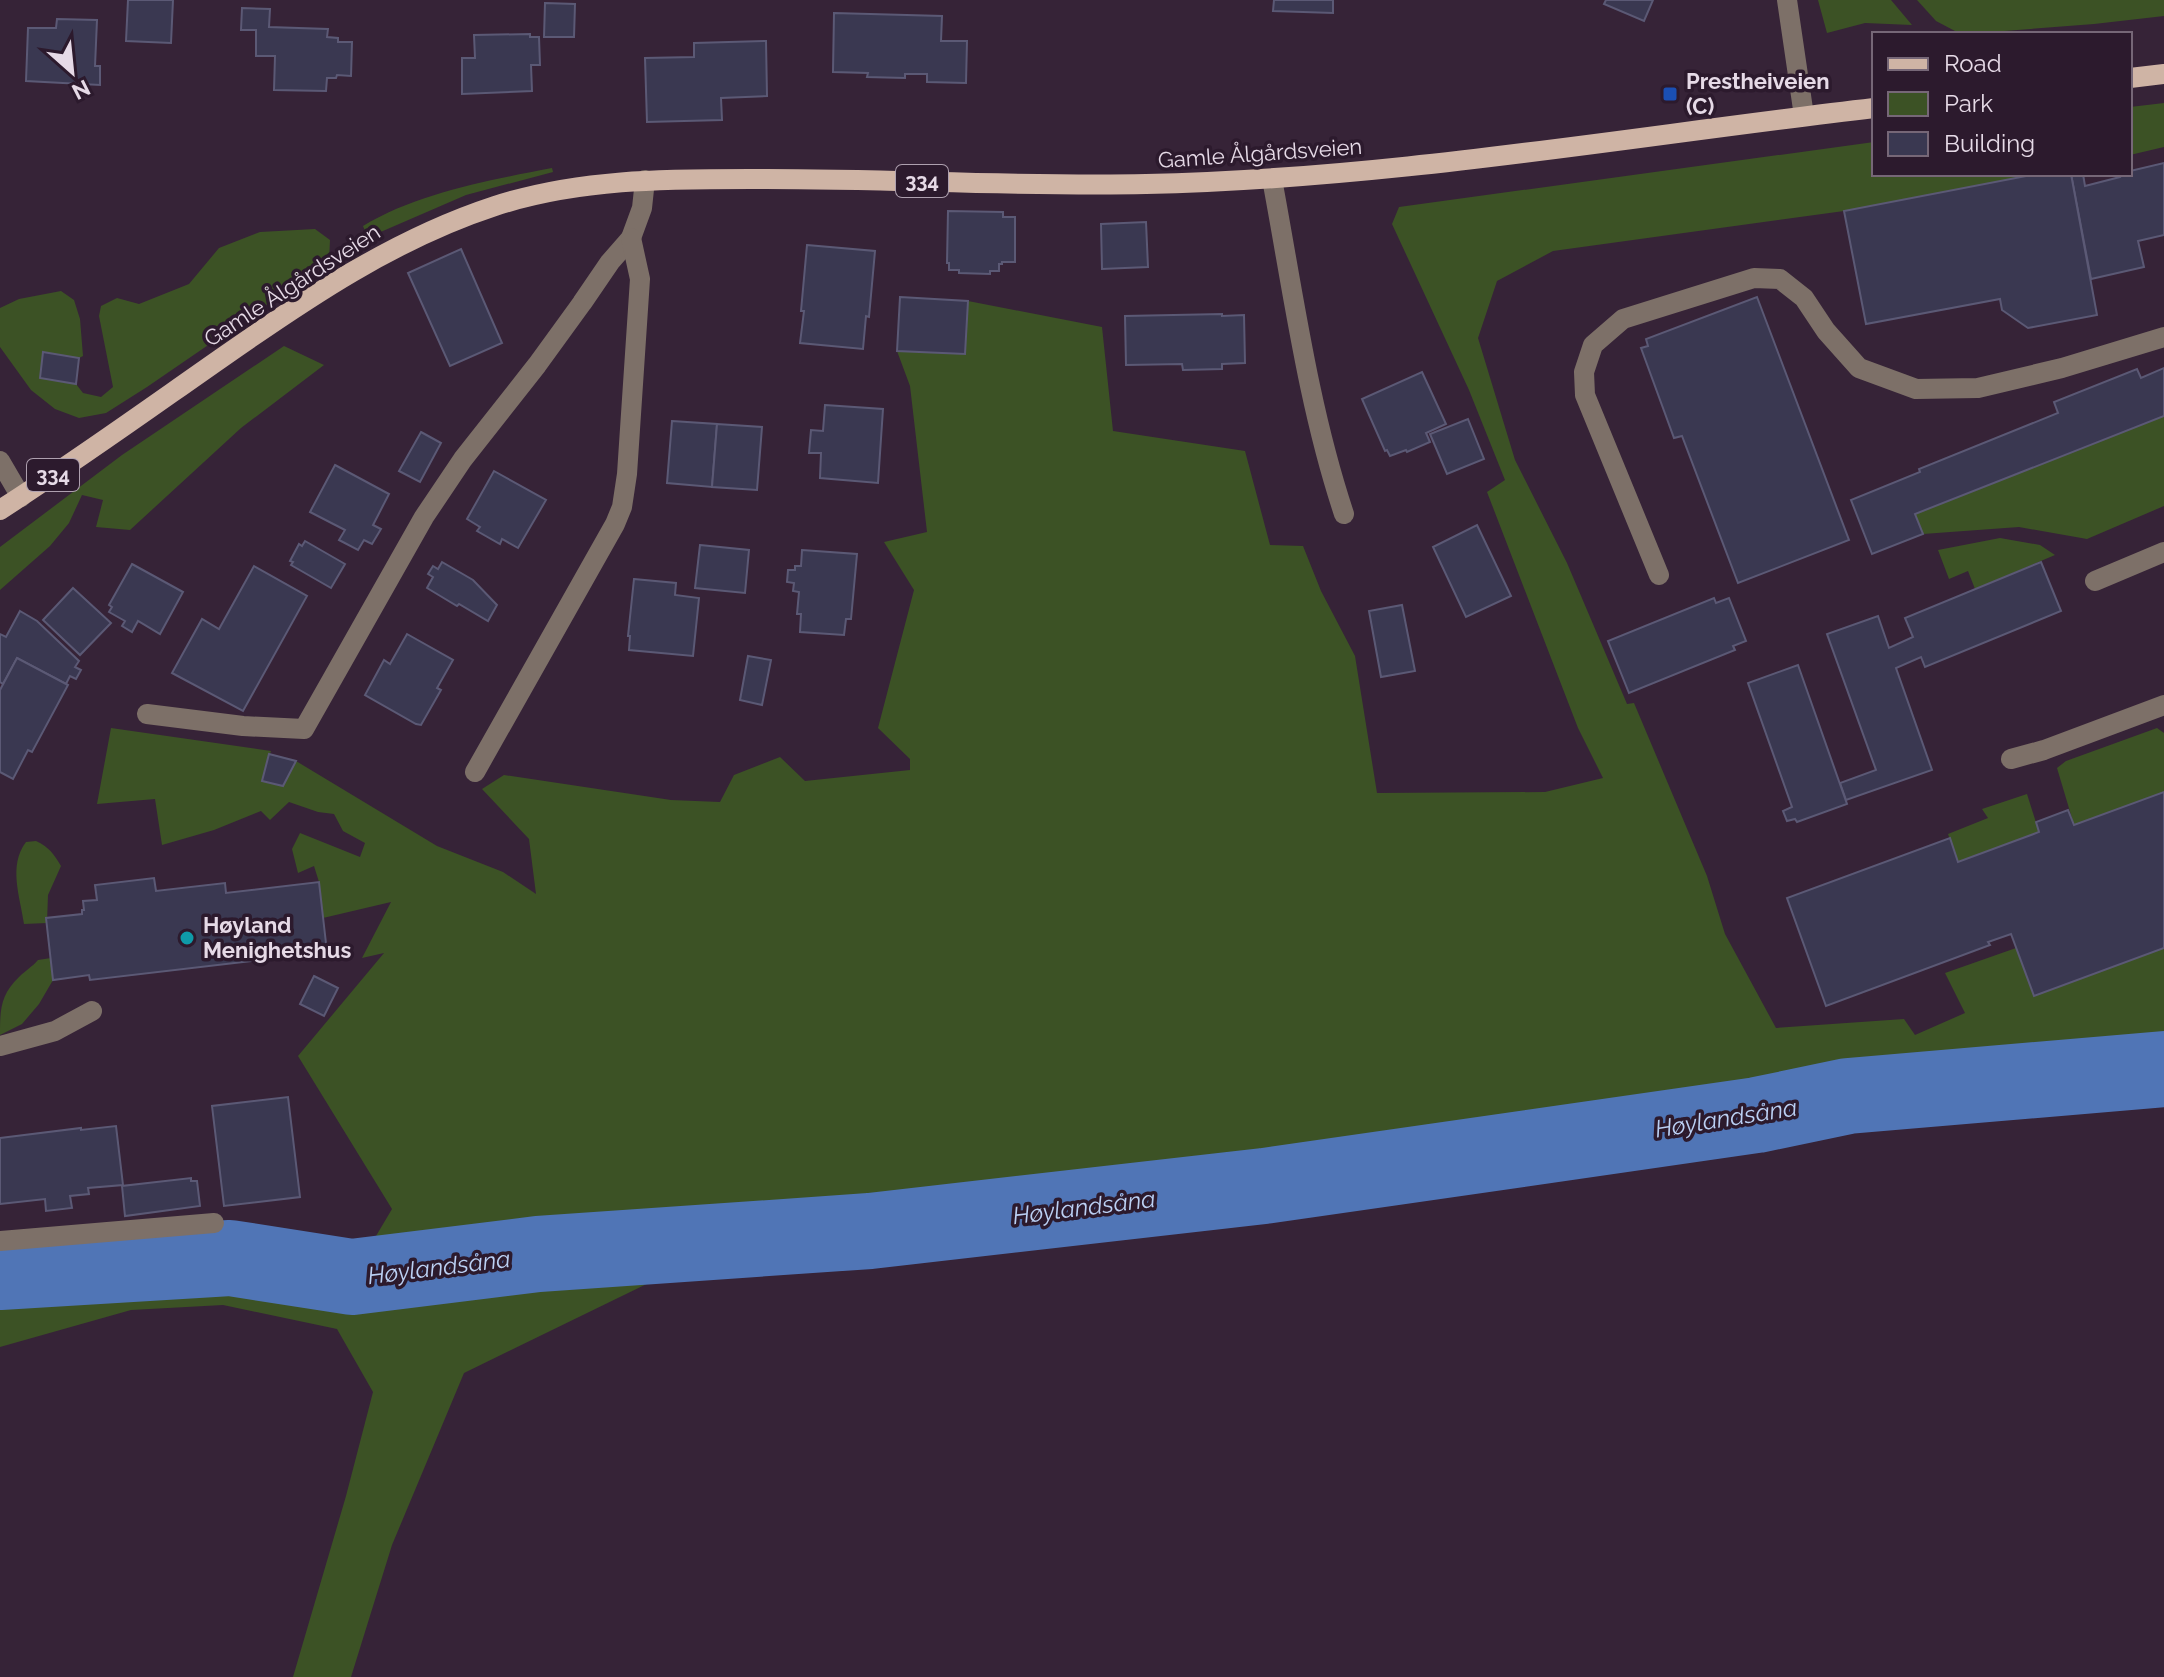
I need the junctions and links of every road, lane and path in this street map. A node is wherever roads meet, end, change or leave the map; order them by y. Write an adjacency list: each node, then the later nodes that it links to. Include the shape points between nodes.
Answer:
1 (1787, 0): 5 (street)
2 (2164, 74): 3 (main road)
3 (2132, 78)
4 (1872, 108): 5 (main road, Gamle Ålgårdsveien / 334)
5 (1804, 116): 6 (main road, Gamle Ålgårdsveien / 334)
6 (1272, 179): 7 (main road, Gamle Ålgårdsveien / 334, via 1141,184); 13 (street, via 1313,401)
7 (645, 180): 8 (street); 11 (main road, Gamle Ålgårdsveien / 334, via 593,184 501,204 404,242 296,306)
8 (631, 238): 18 (street, via 424,517 304,729); 20 (street, via 640,279 622,507)
9 (2164, 337): 15 (street, via 1978,388 1916,389 1859,368 1804,298 1780,279 1754,278 1623,319 1593,345 1584,372 1585,395)
10 (0, 461): 11 (street)
11 (21, 497): 12 (main road, Gamle Ålgårdsveien / 334)
12 (0, 510)
13 (1344, 514)
14 (2164, 552): 16 (street)
15 (1659, 575)
16 (2095, 581)
17 (2164, 705): 19 (street)
18 (147, 714)
19 (2011, 759)
20 (475, 772)
21 (92, 1011): 22 (street, via 55,1031)
22 (0, 1046)
23 (214, 1223): 24 (street)
24 (0, 1241)

